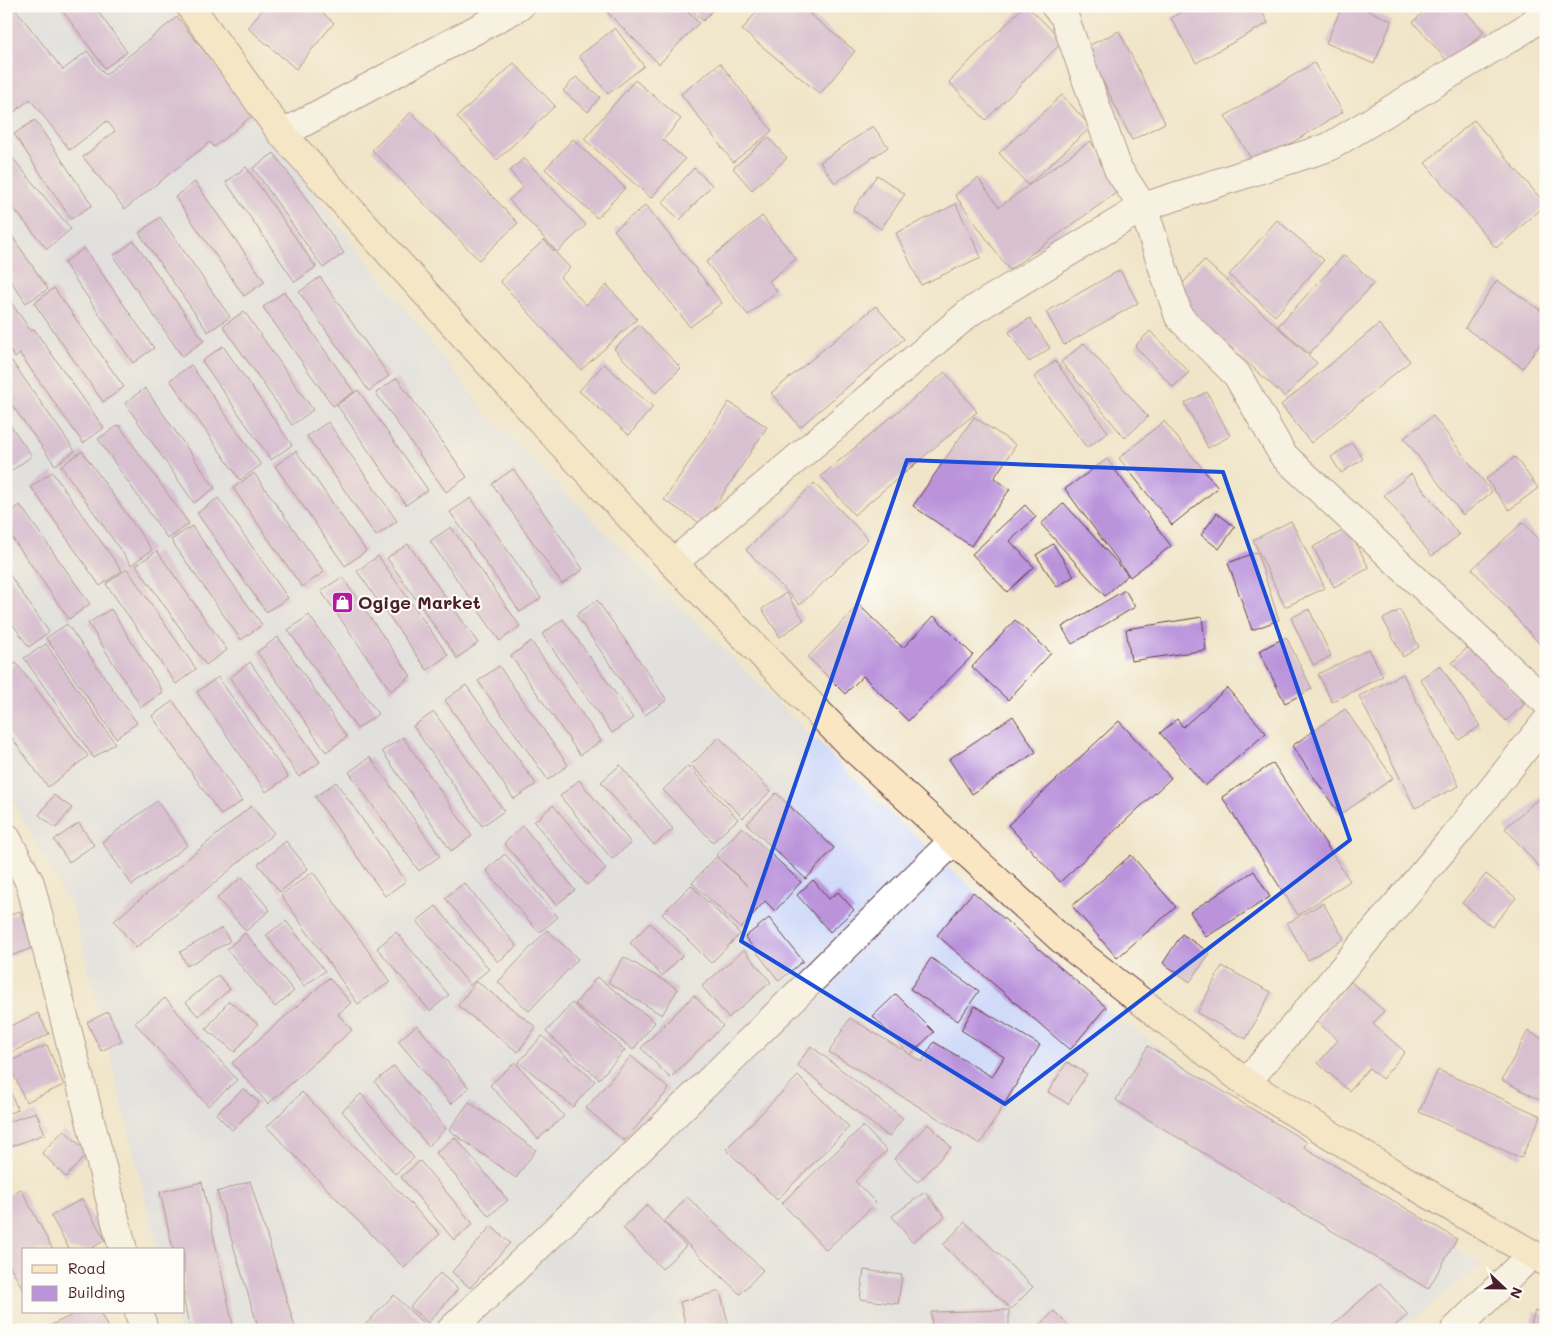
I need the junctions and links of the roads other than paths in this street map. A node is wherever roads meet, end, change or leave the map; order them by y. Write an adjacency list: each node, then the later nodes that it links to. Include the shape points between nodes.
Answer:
1 (190, 6): 5 (street)
2 (520, 6): 5 (street)
3 (1055, 6): 6 (street, via 1064,16 1118,169)
4 (1546, 13): 6 (street, via 1329,147)
5 (282, 134): 7 (street)
6 (1143, 208): 7 (street, via 970,312); 8 (street, via 1179,316 1237,375 1283,454)
7 (673, 563): 11 (street, via 852,747)
8 (1546, 702)
9 (1546, 722): 12 (street)
10 (6, 837): 13 (street, via 30,883)
11 (954, 840): 12 (street, via 1061,938); 17 (street)
12 (1246, 1083): 14 (street)
13 (123, 1248)
14 (1538, 1258): 18 (street)
15 (140, 1314): 16 (street)
16 (144, 1330)
17 (451, 1330)
18 (1454, 1330)

